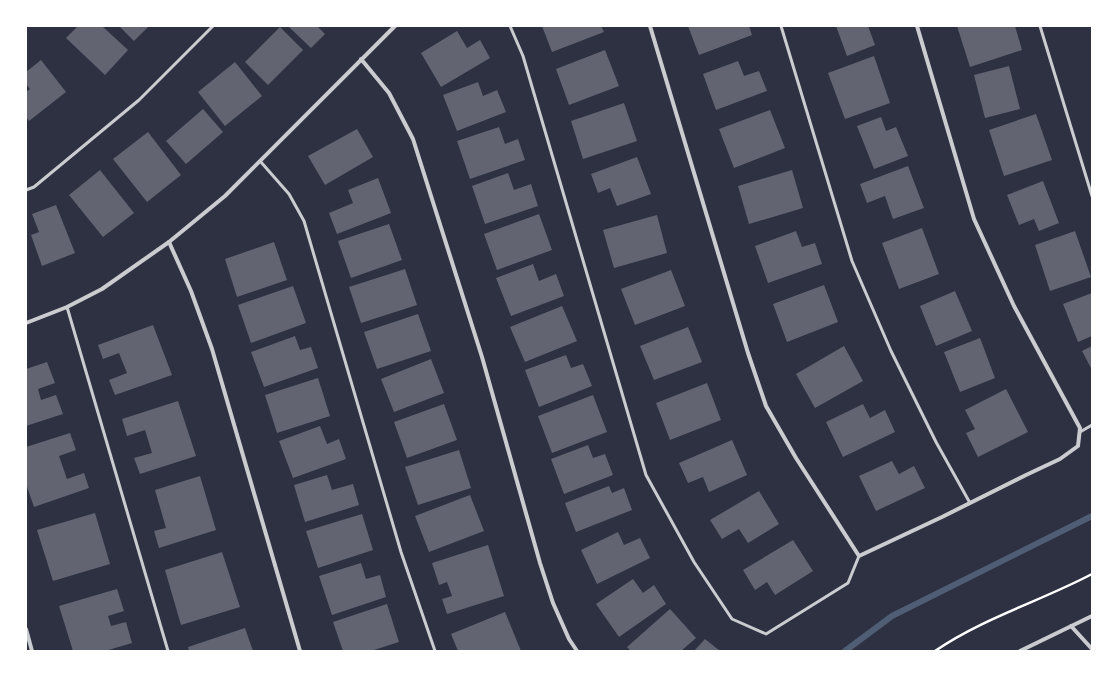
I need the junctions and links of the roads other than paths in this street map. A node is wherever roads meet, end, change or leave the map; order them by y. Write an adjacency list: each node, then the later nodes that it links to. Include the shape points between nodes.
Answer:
1 (213, 26): 10 (lane, via 140,100 34,187)
2 (395, 26): 8 (street)
3 (510, 26): 18 (lane, via 523,56 646,475 694,562 732,620 766,634 848,583)
4 (650, 26): 18 (street, via 766,406)
5 (781, 26): 17 (lane, via 852,261 891,351 936,442)
6 (917, 26): 16 (street, via 974,219 1014,306)
7 (1040, 26): 11 (lane)
8 (361, 58): 9 (street); 27 (street, via 389,92 413,139 482,357 540,563 553,603 569,639)
9 (260, 161): 12 (street, via 225,196); 26 (lane, via 289,194 304,221 401,552)
10 (26, 190)
11 (1092, 196)
12 (169, 242): 13 (street, via 102,289); 25 (street, via 191,291 212,349)
13 (68, 307): 14 (street); 24 (lane)
14 (26, 323)
15 (1092, 425): 16 (lane)
16 (1080, 432): 17 (street, via 1078,446 1060,459)
17 (970, 503): 18 (street)
18 (859, 556)
19 (1092, 616): 20 (street)
20 (1071, 626): 22 (street); 28 (street)
21 (26, 629): 23 (street)
22 (1092, 649)
23 (32, 651)
24 (168, 651)
25 (300, 651)
26 (435, 651)
27 (578, 651)
28 (1020, 651)

